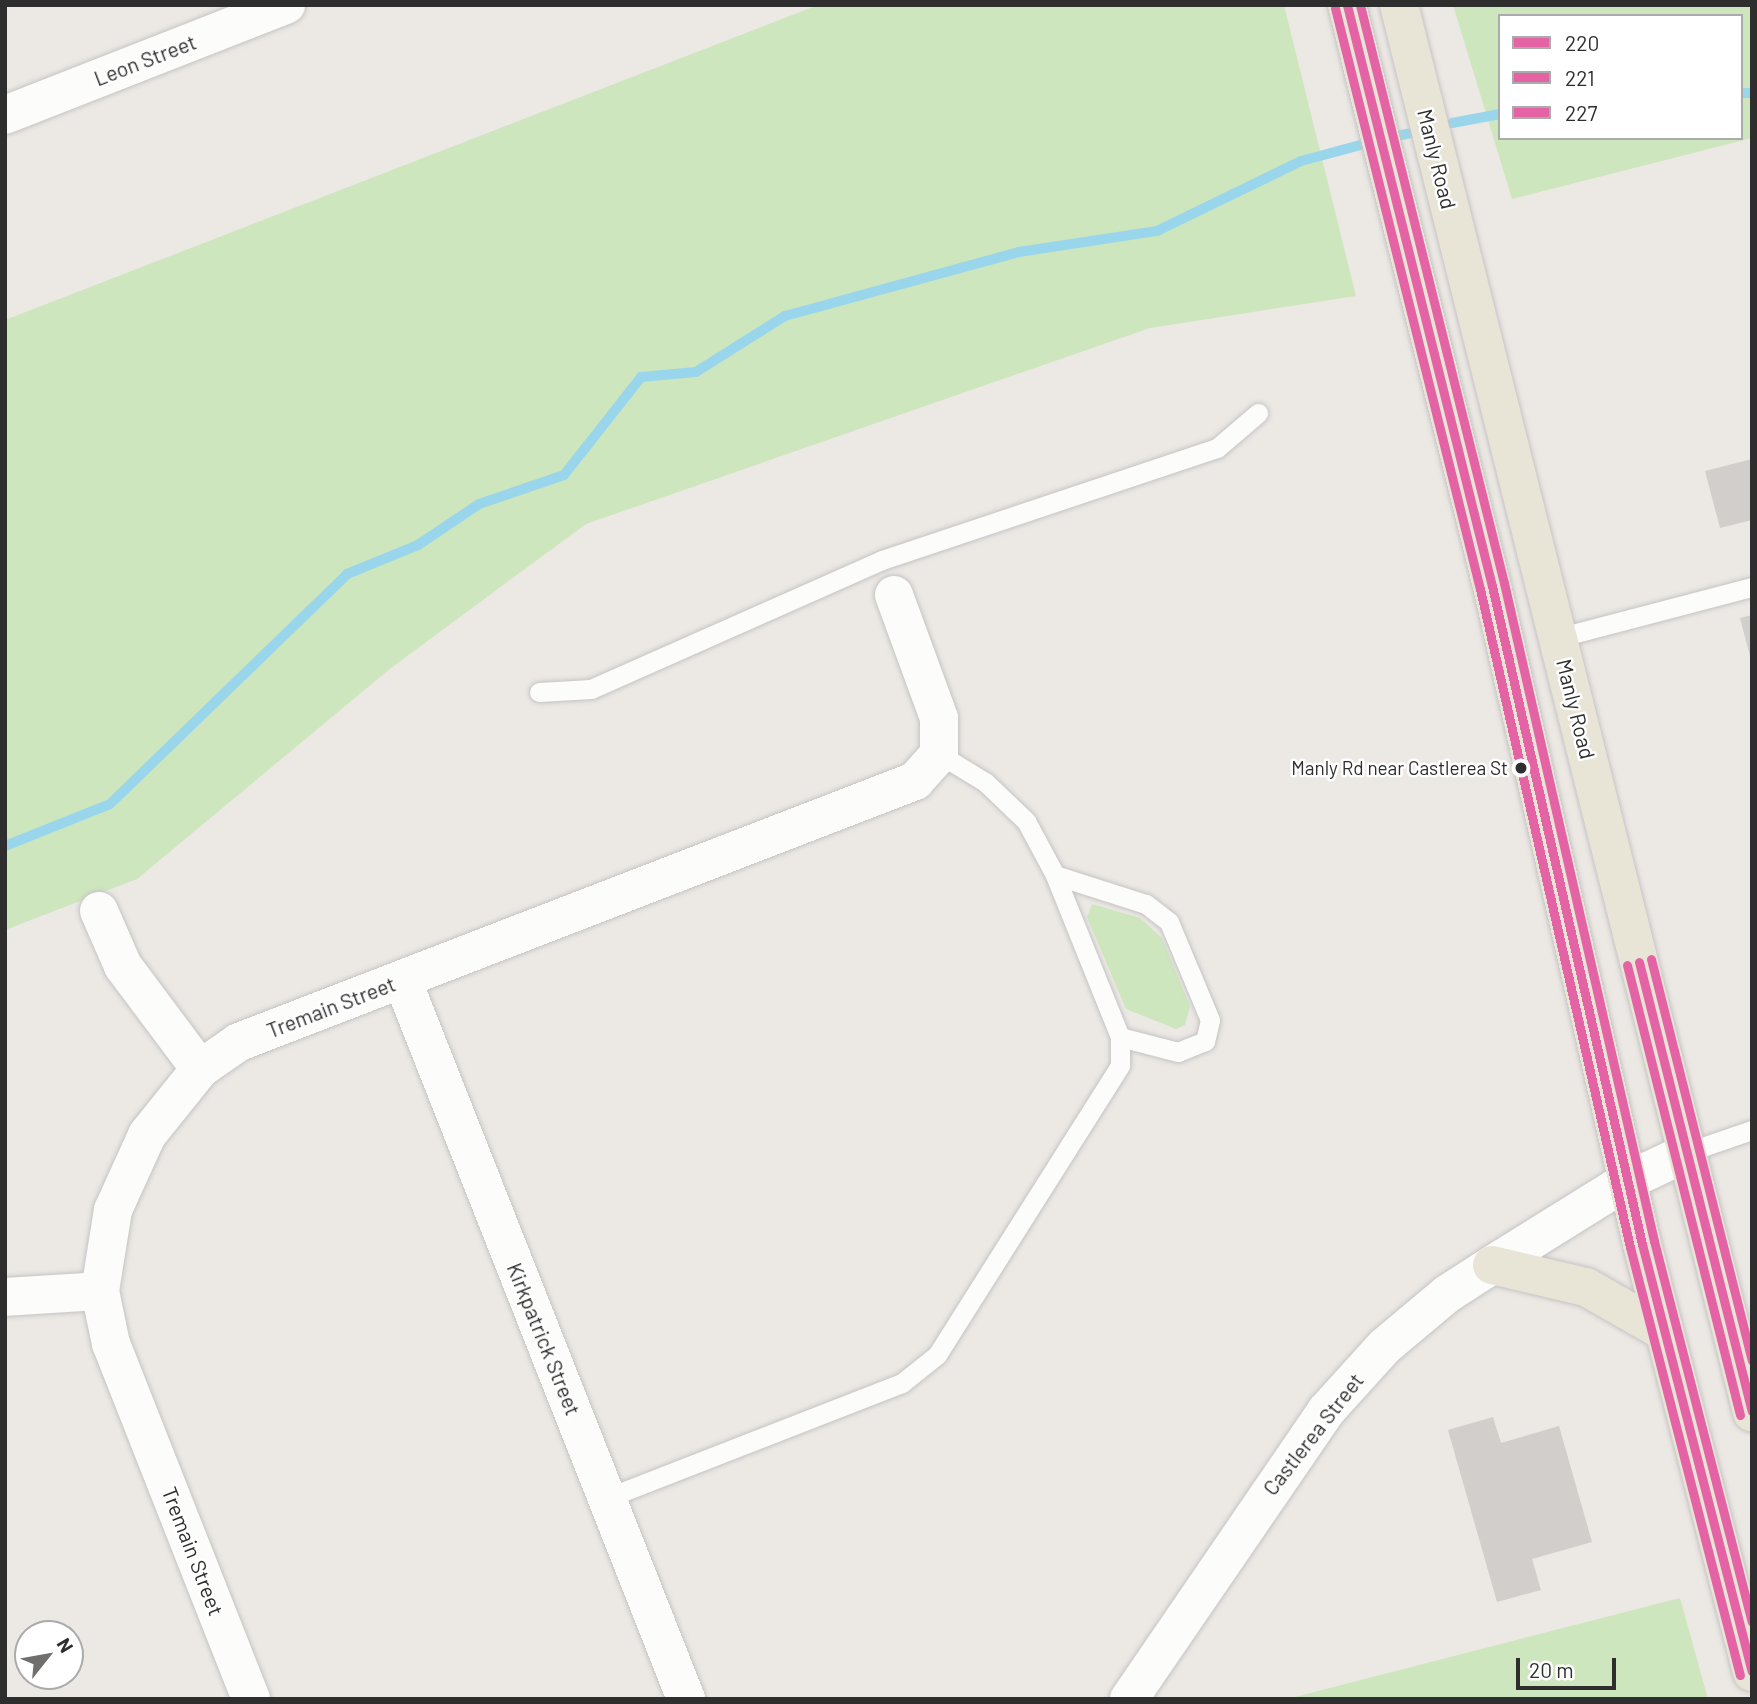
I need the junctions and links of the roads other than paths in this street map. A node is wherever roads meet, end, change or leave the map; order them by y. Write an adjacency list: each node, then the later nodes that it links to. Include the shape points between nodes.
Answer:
1 (286, 5): 4 (street, Leon Street)
2 (1347, 5): 18 (main road, via 1492,586)
3 (1399, 5): 8 (main road, Manly Road)
4 (5, 115)
5 (1258, 413): 6 (lane, via 1217,448)
6 (888, 577): 9 (lane, via 591,689); 10 (street, via 939,718)
7 (1752, 587): 8 (lane)
8 (1557, 638): 17 (main road, Manly Road)
9 (539, 692)
10 (939, 754): 11 (lane, via 985,782 1026,821); 13 (street, Tremain Street, via 915,781)
11 (1055, 875): 14 (lane); 14 (lane, via 1146,904 1168,922 1210,1020 1205,1041 1178,1052)
12 (99, 911): 15 (street, via 123,966)
13 (402, 979): 15 (street, Tremain Street, via 239,1042); 24 (street, Kirkpatrick Street)
14 (1120, 1037): 24 (lane, via 1120,1065 1107,1089 937,1355 902,1383)
15 (200, 1069): 20 (street, Tremain Street, via 147,1135 113,1210)
16 (1752, 1130): 17 (lane)
17 (1688, 1152): 18 (street, Castlerea Street); 23 (main road, Manly Road)
18 (1627, 1181): 19 (street, Castlerea Street); 22 (main road)
19 (1492, 1265): 22 (main road, via 1586,1287); 28 (street, Castlerea Street, via 1405,1328 1326,1411)
20 (100, 1291): 21 (street); 26 (street, Tremain Street, via 111,1343)
21 (5, 1297)
22 (1663, 1331): 25 (main road)
23 (1752, 1412)
24 (607, 1498): 27 (street, Kirkpatrick Street)
25 (1752, 1672)
26 (251, 1699)
27 (685, 1699)
28 (1129, 1699)

